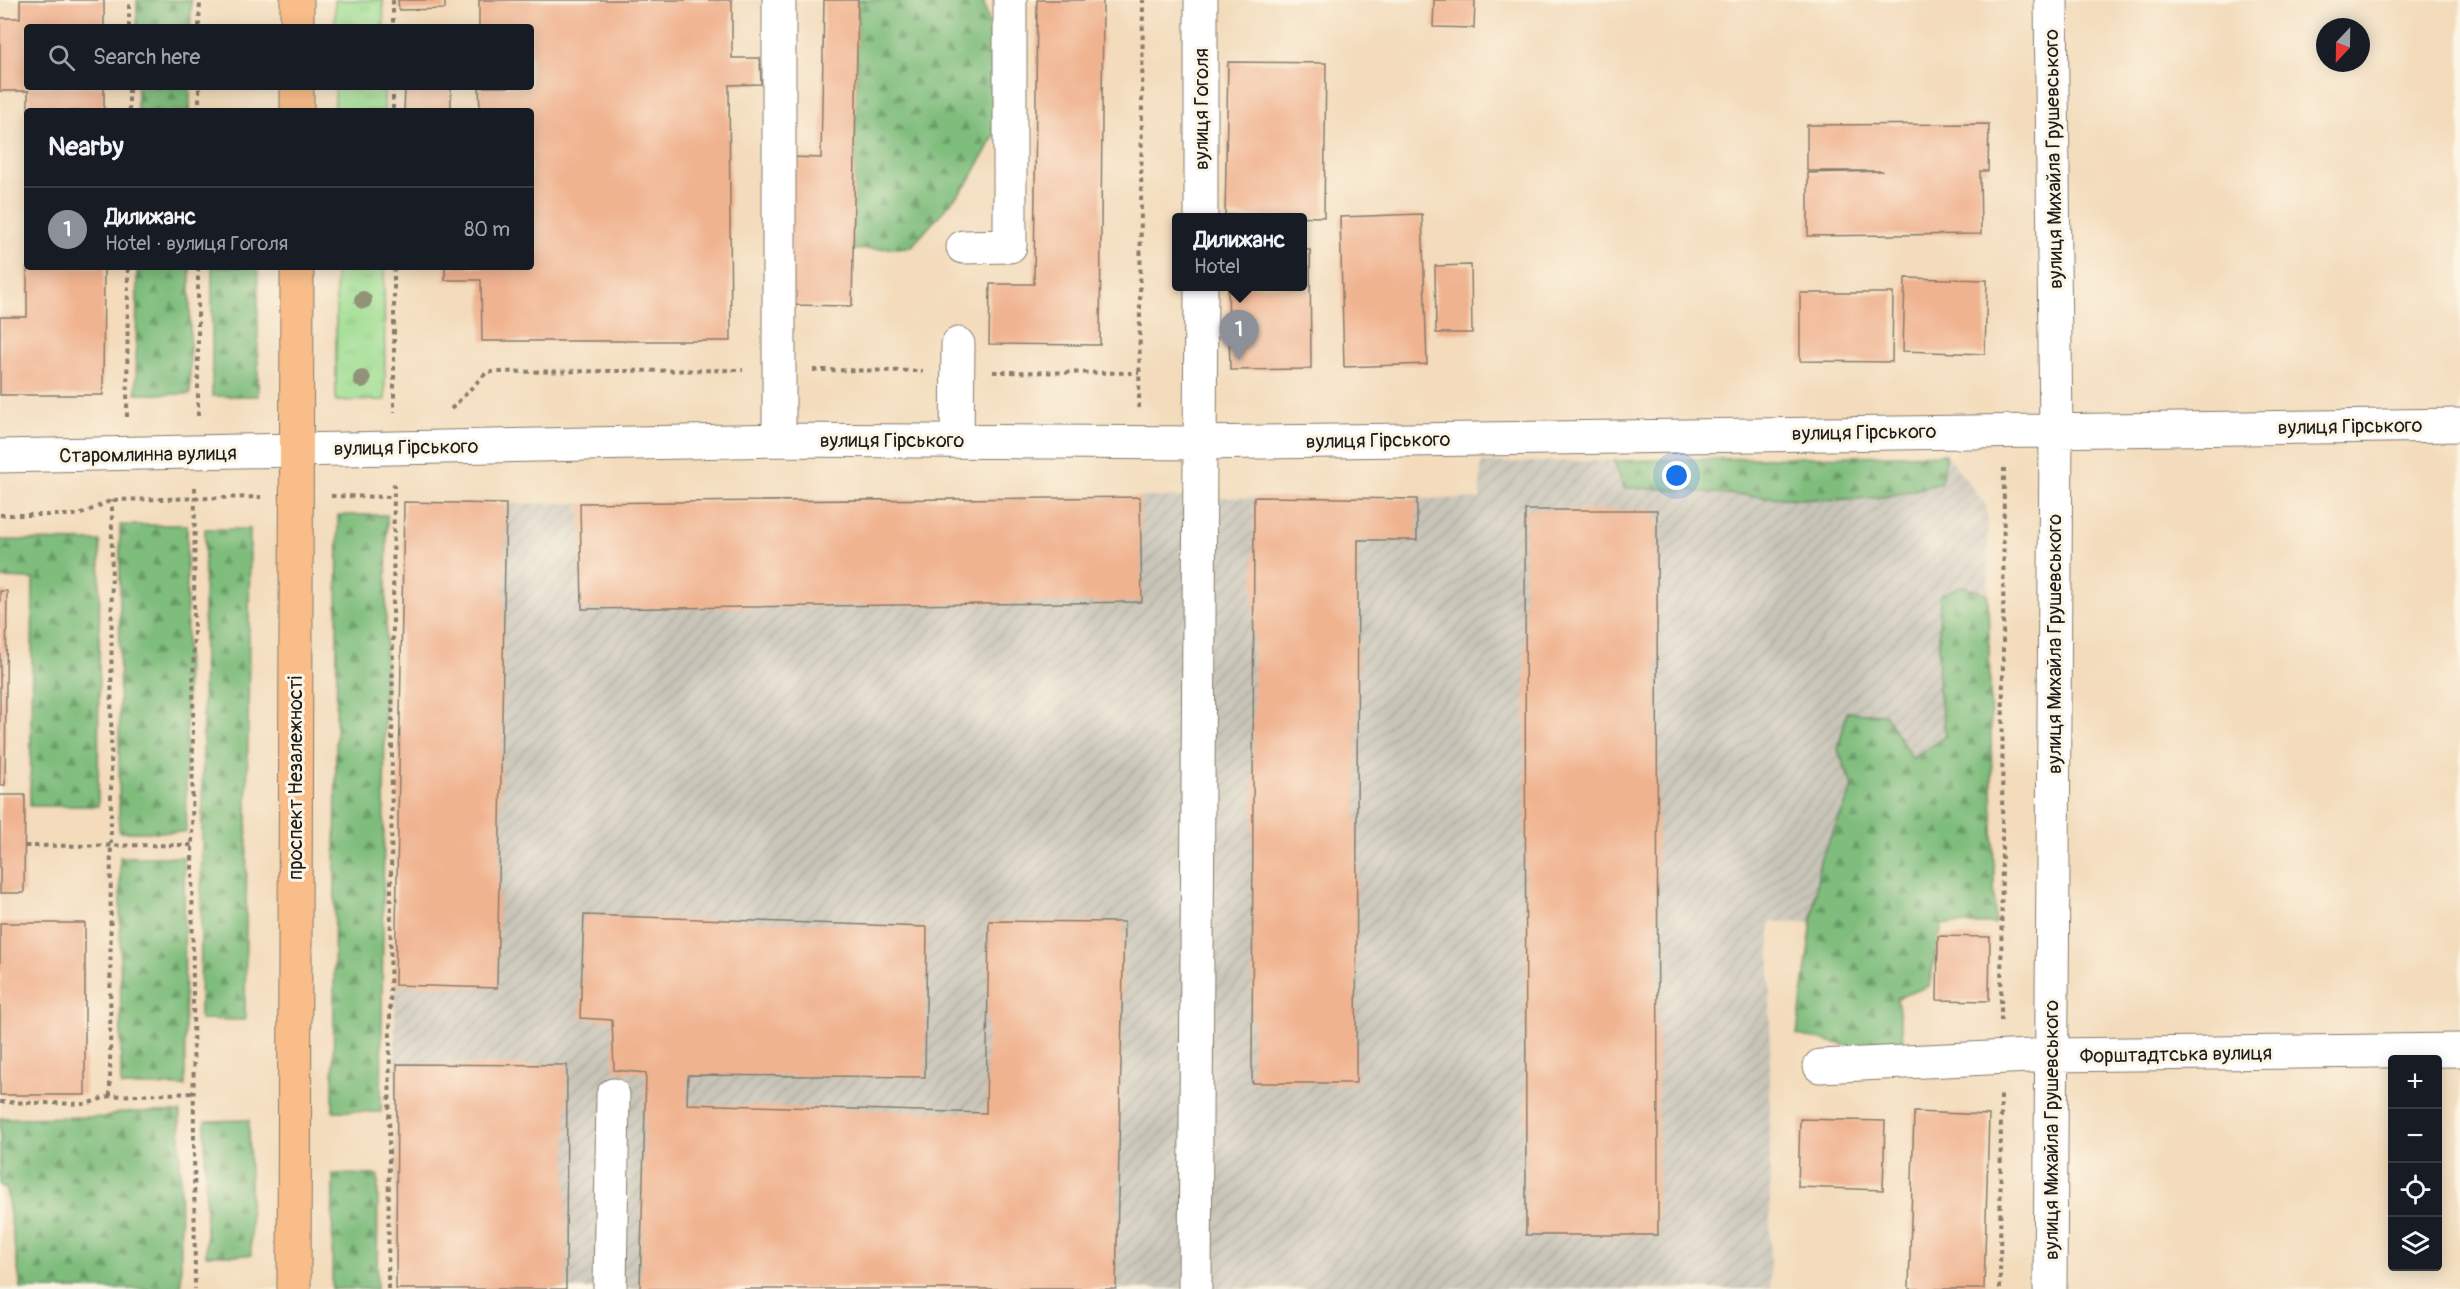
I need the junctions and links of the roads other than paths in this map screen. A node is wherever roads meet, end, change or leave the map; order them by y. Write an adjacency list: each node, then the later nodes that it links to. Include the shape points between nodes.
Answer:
1 (297, 0): 6 (main road)
2 (779, 0): 16 (street)
3 (1010, 0): 10 (street, via 1010,246)
4 (1202, 0): 9 (street, вулиця Гоголя)
5 (2051, 0): 15 (street, вулиця Михайла Грушевського)
6 (297, 24)
7 (297, 90): 8 (main road)
8 (297, 108)
9 (1201, 213)
10 (963, 247)
11 (297, 270): 19 (main road, проспект Незалежності)
12 (1201, 291): 18 (street)
13 (958, 344): 17 (street)
14 (2460, 425): 15 (street, вулиця Гірського)
15 (2056, 431): 18 (street, вулиця Гірського); 22 (street, вулиця Михайла Грушевського)
16 (779, 440): 17 (street, вулиця Гірського); 19 (street, вулиця Гірського)
17 (957, 441): 18 (street, вулиця Гірського)
18 (1200, 443): 27 (street)
19 (296, 450): 20 (street, Старомлинна вулиця); 25 (main road, проспект Незалежності)
20 (0, 456)
21 (2460, 1050): 22 (street, Форштадтська вулиця)
22 (2051, 1055): 23 (street, Форштадтська вулиця); 28 (street, вулиця Михайла Грушевського)
23 (1820, 1066)
24 (614, 1095): 26 (street)
25 (294, 1289)
26 (610, 1289)
27 (1195, 1289)
28 (2050, 1289)

